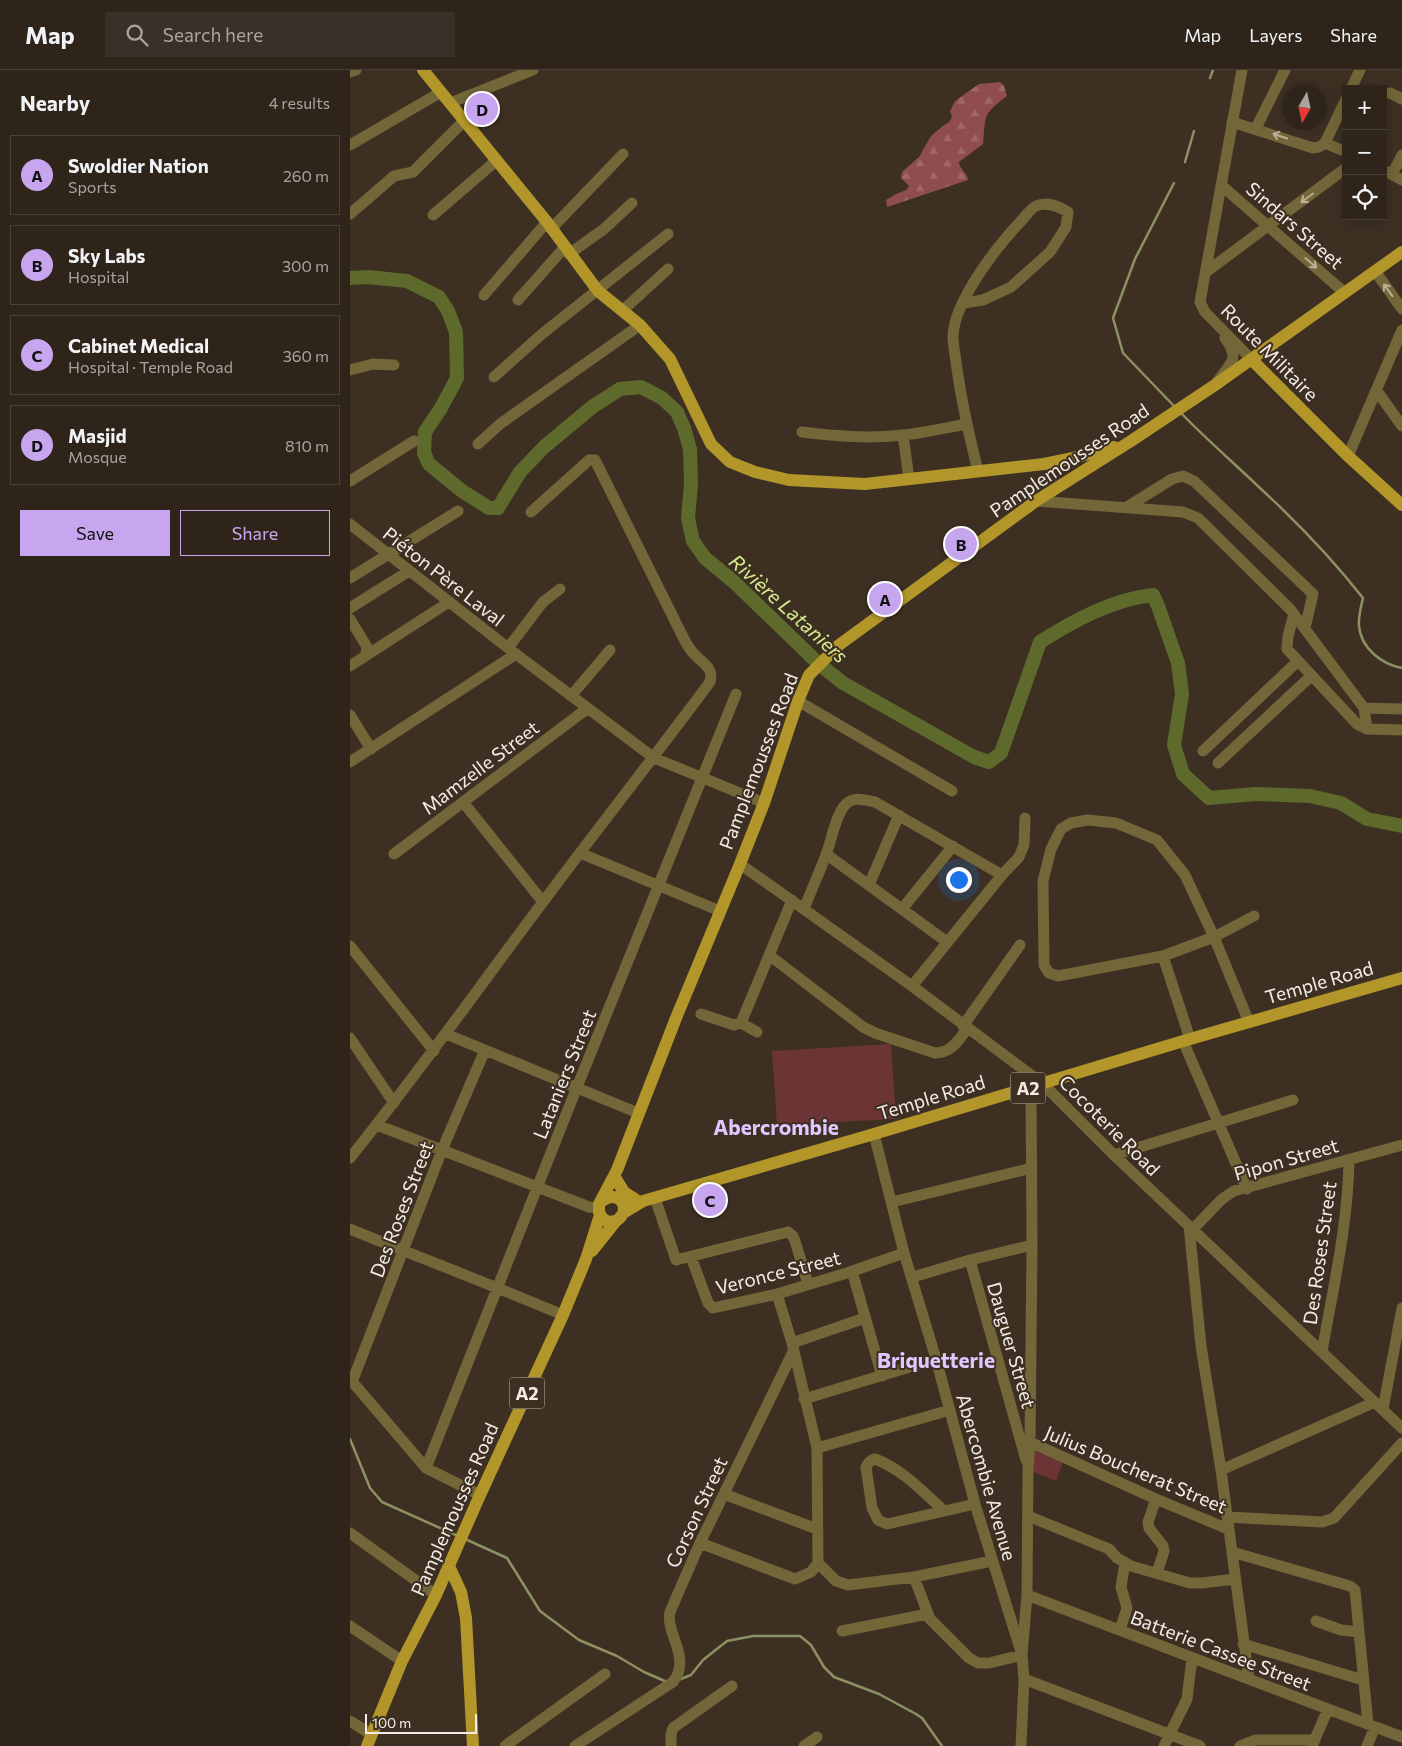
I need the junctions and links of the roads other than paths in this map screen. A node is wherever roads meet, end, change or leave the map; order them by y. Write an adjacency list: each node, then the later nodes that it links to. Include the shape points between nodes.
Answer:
1 (356, 70): 7 (street)
2 (423, 70): 9 (main road)
3 (533, 70): 12 (street)
4 (1242, 70): 15 (street, Route Militaire)
5 (1285, 70): 16 (street)
6 (1360, 70): 8 (street)
7 (350, 72)
8 (1353, 85)
9 (441, 92): 12 (main road); 18 (street)
10 (1390, 93): 11 (street)
11 (1402, 99)
12 (450, 103): 14 (main road)
13 (1342, 108): 17 (street)
14 (465, 120): 22 (main road); 27 (street, via 413,172 394,176)
15 (1232, 122): 16 (street); 25 (street, Route Militaire)
16 (1256, 128): 17 (street, one-way to 16, via 1313,148)
17 (1325, 143): 19 (street)
18 (350, 145)
19 (1342, 150)
20 (623, 154): 29 (street)
21 (1402, 155): 24 (street)
22 (497, 160): 28 (street); 29 (main road)
23 (1342, 171): 30 (street, one-way to 30)
24 (1392, 175)
25 (1221, 185): 30 (street, Sindars Street); 36 (street, Route Militaire)
26 (632, 203): 32 (street, via 604,229)
27 (350, 214)
28 (433, 215)
29 (549, 226): 32 (main road); 39 (street)
30 (1270, 226): 36 (street); 38 (street, Sindars Street, one-way to 38)
31 (668, 234): 37 (street)
32 (567, 251): 37 (main road); 40 (street)
33 (1402, 252): 35 (main road, Pamplemousses Road)
34 (668, 269): 43 (street)
35 (1375, 271): 38 (main road, Pamplemousses Road); 42 (street, one-way to 35)
36 (1206, 272): 44 (street, Route Militaire, via 1200,302)
37 (598, 291): 43 (main road); 50 (street, via 542,334)
38 (1345, 293): 47 (main road, Pamplemousses Road)
39 (484, 295)
40 (518, 300)
41 (964, 303): 41 (street, via 983,300 1011,287 1050,252 1066,227 1068,212 1054,204 1036,206 1009,234); 53 (street, via 955,320 953,337)
42 (1402, 309)
43 (622, 311): 45 (main road)
44 (1214, 323): 47 (street, Route Militaire); 51 (street, via 1234,355)
45 (640, 325): 59 (street, via 500,424); 65 (main road, via 670,359 710,444 730,462 790,480 865,484)
46 (1402, 330): 52 (street)
47 (1252, 359): 51 (main road, Pamplemousses Road); 60 (main road, Route Militaire)
48 (394, 364): 49 (street, via 373,364)
49 (350, 370)
50 (494, 377)
51 (1215, 385): 58 (main road, Pamplemousses Road)
52 (1377, 392): 54 (street); 60 (street)
53 (966, 424): 56 (street); 63 (street)
54 (1402, 426)
55 (802, 432): 56 (street, via 846,437)
56 (903, 435): 65 (street)
57 (414, 441): 66 (street)
58 (1131, 441): 61 (main road); 64 (main road, Pamplemousses Road)
59 (478, 444)
60 (1348, 456): 68 (main road, Route Militaire)
61 (1064, 461): 62 (main road); 64 (main road)
62 (1044, 464): 63 (main road); 64 (main road)
63 (978, 471): 65 (main road)
64 (1076, 476): 67 (main road, Pamplemousses Road)
65 (910, 479)
66 (350, 481)
67 (1036, 501): 69 (street); 90 (main road, Pamplemousses Road, via 839,645 809,675)
68 (1402, 505)
69 (1127, 507): 79 (street, via 1183,512 1198,518); 81 (street, via 1172,479 1183,476 1194,481 1313,594)
70 (458, 511): 73 (street)
71 (531, 512): 99 (street, via 593,459 683,637 694,655 709,667 710,682)
72 (350, 524): 73 (street, Piéton Père Laval)
73 (388, 554): 74 (street, Piéton Père Laval); 75 (street)
74 (408, 571): 77 (street, Piéton Père Laval); 78 (street)
75 (350, 578)
76 (560, 589): 83 (street, via 543,602)
77 (449, 602): 83 (street, Piéton Père Laval); 84 (street)
78 (350, 608)
79 (1294, 614): 81 (street); 85 (street, via 1288,649)
80 (350, 619): 84 (street, via 368,647)
81 (1305, 628): 92 (street)
82 (610, 650): 89 (street)
83 (512, 651): 89 (street, Piéton Père Laval); 97 (street)
84 (363, 658): 86 (street)
85 (1298, 661): 87 (street); 98 (street)
86 (350, 666)
87 (1311, 676): 95 (street, via 1357,724); 101 (street)
88 (736, 694): 102 (street, Lataniers Street)
89 (571, 696): 91 (street, Piéton Père Laval)
90 (798, 700): 103 (street); 105 (main road, Pamplemousses Road)
91 (588, 708): 99 (street, Piéton Père Laval); 104 (street, Mamzelle Street)
92 (1364, 708): 93 (street); 95 (street)
93 (1402, 709)
94 (350, 715): 97 (street)
95 (1367, 729): 96 (street)
96 (1402, 730)
97 (371, 749): 100 (street)
98 (1203, 751)
99 (654, 758): 102 (street, Piéton Père Laval); 109 (street)
100 (350, 762)
101 (1218, 763)
102 (701, 778): 105 (street, Piéton Père Laval); 115 (street, Lataniers Street)
103 (952, 791)
104 (463, 802): 110 (street, Mamzelle Street); 117 (street)
105 (764, 803): 112 (main road, Pamplemousses Road)
106 (899, 816): 108 (street); 111 (street, via 875,802 852,800 840,812); 114 (street)
107 (1025, 818): 113 (street, via 1022,852)
108 (953, 846): 113 (street); 119 (street)
109 (580, 853): 115 (street); 117 (street)
110 (394, 854)
111 (826, 854): 114 (street); 118 (street)
112 (740, 864): 116 (street, Cocoterie Road); 120 (main road, Pamplemousses Road)
113 (1002, 875): 123 (street)
114 (870, 885): 119 (street)
115 (658, 886): 120 (street); 141 (street, Lataniers Street)
116 (792, 900): 118 (street, Cocoterie Road); 126 (street)
117 (543, 902): 135 (street)
118 (804, 909): 129 (street, Cocoterie Road)
119 (902, 909): 123 (street)
120 (720, 911): 144 (main road, Pamplemousses Road)
121 (1254, 916): 122 (street)
122 (1214, 937): 127 (street); 127 (street, via 1186,875 1157,840 1116,823 1088,820 1071,823 1061,829 1051,849 1043,881 1044,965 1049,974 1058,976); 131 (street)
123 (947, 942): 129 (street)
124 (1020, 945): 133 (street)
125 (350, 946): 139 (street)
126 (769, 955): 132 (street); 133 (street, via 875,1033 940,1053 954,1046)
127 (1163, 956): 137 (street)
128 (1402, 978): 131 (main road, Temple Road / A2)
129 (912, 986): 133 (street, Cocoterie Road)
130 (701, 1014): 132 (street, via 734,1025)
131 (1249, 1022): 137 (main road, Temple Road / A2)
132 (741, 1023): 134 (street)
133 (965, 1027): 140 (street, Cocoterie Road, via 1000,1051)
134 (758, 1032)
135 (446, 1034): 138 (street); 139 (street)
136 (350, 1038): 143 (street)
137 (1187, 1040): 140 (main road, Temple Road / A2); 145 (street)
138 (485, 1050): 141 (street); 149 (street, Des Roses Street)
139 (434, 1051): 143 (street)
140 (1037, 1085): 147 (main road, Temple Road / A2); 150 (street, Cocoterie Road); 153 (street)
141 (577, 1087): 144 (street); 155 (street, Lataniers Street)
142 (1293, 1100): 145 (street)
143 (394, 1103): 146 (street)
144 (638, 1112): 154 (main road, Pamplemousses Road)
145 (1218, 1123): 150 (street); 156 (street)
146 (377, 1125): 149 (street); 151 (street)
147 (874, 1134): 158 (main road, Temple Road / A2); 159 (street, Abercombie Avenue)
148 (1402, 1145): 152 (street, Pipon Street)
149 (442, 1150): 155 (street); 165 (street, Des Roses Street)
150 (1114, 1155): 162 (street, Cocoterie Road)
151 (350, 1158)
152 (1349, 1160): 156 (street, Pipon Street); 179 (street, Des Roses Street, via 1345,1226)
153 (1032, 1168): 159 (street); 164 (street)
154 (617, 1175): 157 (main road); 158 (main road, via 624,1192); 160 (main road, Pamplemousses Road)
155 (537, 1188): 160 (street); 173 (street, Lataniers Street)
156 (1247, 1189): 162 (street, Pipon Street, via 1234,1191 1222,1199)
157 (618, 1198): 158 (main road, Temple Road / A2); 160 (main road, A2, via 607,1197); 161 (main road, via 624,1206)
158 (644, 1200): 161 (main road, Temple Road / A2); 167 (street, via 675,1259)
159 (892, 1202): 166 (street, Abercombie Avenue)
160 (600, 1208): 161 (main road, via 605,1220); 168 (main road, Pamplemousses Road / A2)
161 (619, 1217): 168 (main road, Pamplemousses Road / A2)
162 (1191, 1228): 179 (street, Cocoterie Road); 192 (street, via 1201,1346)
163 (350, 1229): 165 (street)
164 (1032, 1245): 169 (street); 187 (street)
165 (402, 1251): 173 (street); 182 (street, Des Roses Street)
166 (904, 1253): 170 (street, Veronce Street); 171 (street, Abercombie Avenue)
167 (692, 1257): 172 (street, via 788,1232 795,1241); 174 (street, Veronce Street, via 708,1303 713,1308)
168 (586, 1259): 176 (main road, Pamplemousses Road / A2)
169 (970, 1260): 171 (street); 191 (street, Dauguer Street)
170 (852, 1271): 172 (street, Veronce Street); 177 (street)
171 (912, 1277): 180 (street, Abercombie Avenue)
172 (808, 1284): 174 (street, Veronce Street)
173 (498, 1288): 176 (street); 190 (street, Lataniers Street)
174 (776, 1294): 178 (street)
175 (1402, 1308): 184 (street)
176 (563, 1315): 193 (main road, Pamplemousses Road / A2)
177 (865, 1318): 178 (street); 181 (street)
178 (792, 1348): 183 (street); 194 (street, Corson Street)
179 (1322, 1352): 184 (street, Cocoterie Road)
180 (936, 1359): 181 (street); 185 (street, Abercombie Avenue)
181 (882, 1376): 183 (street)
182 (351, 1380): 190 (street)
183 (804, 1399): 189 (street)
184 (1379, 1406): 186 (street, Cocoterie Road); 192 (street)
185 (950, 1410): 189 (street); 196 (street, Abercombie Avenue)
186 (1402, 1428)
187 (1030, 1442): 191 (street); 195 (street, Julius Boucherat Street)
188 (1402, 1443): 199 (street, Julius Boucherat Street, via 1334,1518 1322,1522)
189 (817, 1448): 200 (street)
190 (426, 1468): 193 (street)
191 (1028, 1468): 198 (street)
192 (1221, 1470): 199 (street)
193 (480, 1494): 207 (main road, Pamplemousses Road / A2)
194 (724, 1494): 200 (street); 202 (street, Corson Street)
195 (1156, 1499): 199 (street, Julius Boucherat Street); 208 (street, via 1148,1522 1164,1551)
196 (975, 1504): 197 (street); 204 (street, Abercombie Avenue)
197 (943, 1510): 197 (street, via 888,1524 878,1520 872,1508 866,1467 875,1459 894,1468)
198 (1028, 1516): 205 (street, via 1109,1549); 212 (street)
199 (1228, 1523): 203 (street)
200 (817, 1529): 206 (street)
201 (350, 1533): 211 (street)
202 (700, 1543): 206 (street, via 795,1578 811,1572); 238 (street, Corson Street, via 669,1617 678,1644 680,1666 677,1676)
203 (1232, 1552): 210 (street); 218 (street, via 1353,1588)
204 (992, 1561): 209 (street); 220 (street, Abercombie Avenue)
205 (1125, 1563): 208 (street); 216 (street, via 1120,1587 1127,1608)
206 (818, 1564): 209 (street, via 836,1581 848,1585)
207 (449, 1566): 211 (main road, Pamplemousses Road / A2); 236 (main road, via 461,1592 466,1618)
208 (1157, 1574): 210 (street, via 1190,1583)
209 (914, 1577): 213 (street)
210 (1235, 1579): 219 (street)
211 (436, 1595): 222 (main road, Pamplemousses Road / A2)
212 (1027, 1595): 216 (street, Batterie Cassee Street); 220 (street)
213 (928, 1614): 217 (street); 220 (street, via 969,1658 978,1663)
214 (1316, 1621): 218 (street)
215 (350, 1626): 222 (street)
216 (1120, 1630): 221 (street, Batterie Cassee Street)
217 (842, 1631)
218 (1359, 1632): 226 (street)
219 (1243, 1644): 225 (street); 226 (street)
220 (1022, 1655): 224 (street)
221 (1192, 1658): 225 (street, Batterie Cassee Street); 231 (street, via 1187,1699)
222 (402, 1662): 234 (main road, Pamplemousses Road / A2)
223 (605, 1674): 237 (street)
224 (1024, 1679): 231 (street); 241 (street)
225 (1248, 1679): 228 (street, Batterie Cassee Street)
226 (1363, 1680): 230 (street)
227 (732, 1686): 239 (street, via 673,1728)
228 (1328, 1709): 230 (street, Batterie Cassee Street); 235 (street)
229 (350, 1721): 234 (street)
230 (1371, 1725): 233 (street, Batterie Cassee Street); 245 (street)
231 (1170, 1734): 242 (street); 243 (street)
232 (817, 1737): 240 (street)
233 (1402, 1737)
234 (369, 1740)
235 (1314, 1743): 244 (street, via 1255,1740)
236 (473, 1746)
237 (505, 1746)
238 (575, 1746)
239 (672, 1746)
240 (804, 1746)
241 (1021, 1746)
242 (1164, 1746)
243 (1200, 1746)
244 (1240, 1746)
245 (1367, 1746)

